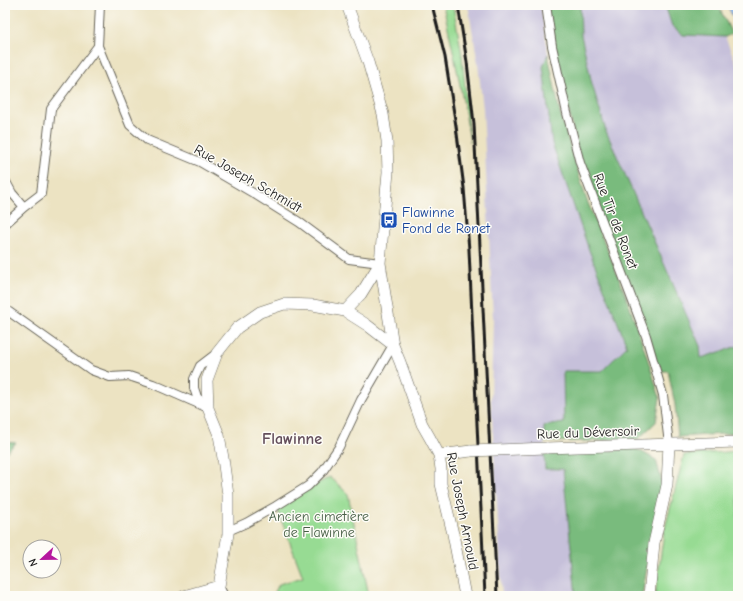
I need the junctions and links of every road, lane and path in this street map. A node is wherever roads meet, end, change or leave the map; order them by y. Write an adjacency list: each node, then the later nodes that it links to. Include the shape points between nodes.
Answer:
1 (100, 5): 4 (street, Rue Joseph Schmidt)
2 (347, 5): 8 (street, via 368,62 383,114 388,172)
3 (546, 5): 14 (street, Rue Tir de Ronet, via 552,46 580,163 646,336 663,395)
4 (98, 46): 6 (street, via 51,109 41,194); 8 (street, Rue Joseph Schmidt, via 130,125 147,140 200,162 253,193 299,222 348,259)
5 (5, 180): 6 (street)
6 (24, 207): 7 (street)
7 (5, 224)
8 (380, 263): 10 (street, via 361,294); 11 (street, Rue Joseph Arnould)
9 (5, 309): 12 (street, via 91,370 110,376 129,376)
10 (344, 311): 11 (street); 12 (street, via 313,305 284,304 260,312 237,328 217,353 208,380)
11 (393, 345): 15 (street, Rue Joseph Arnould, via 422,424); 16 (street, via 361,400 339,447 322,472 308,486)
12 (208, 408): 16 (street, via 223,458 228,495)
13 (738, 442): 14 (street, Rue du Déversoir)
14 (669, 444): 15 (street, Rue du Déversoir, bridge, via 471,451); 21 (street, via 667,485 654,544)
15 (439, 455): 20 (street, Rue Joseph Arnould, via 441,484)
16 (228, 531): 17 (street)
17 (219, 586): 18 (street); 19 (street)
18 (184, 596)
19 (224, 596)
20 (465, 596)
21 (649, 596)

